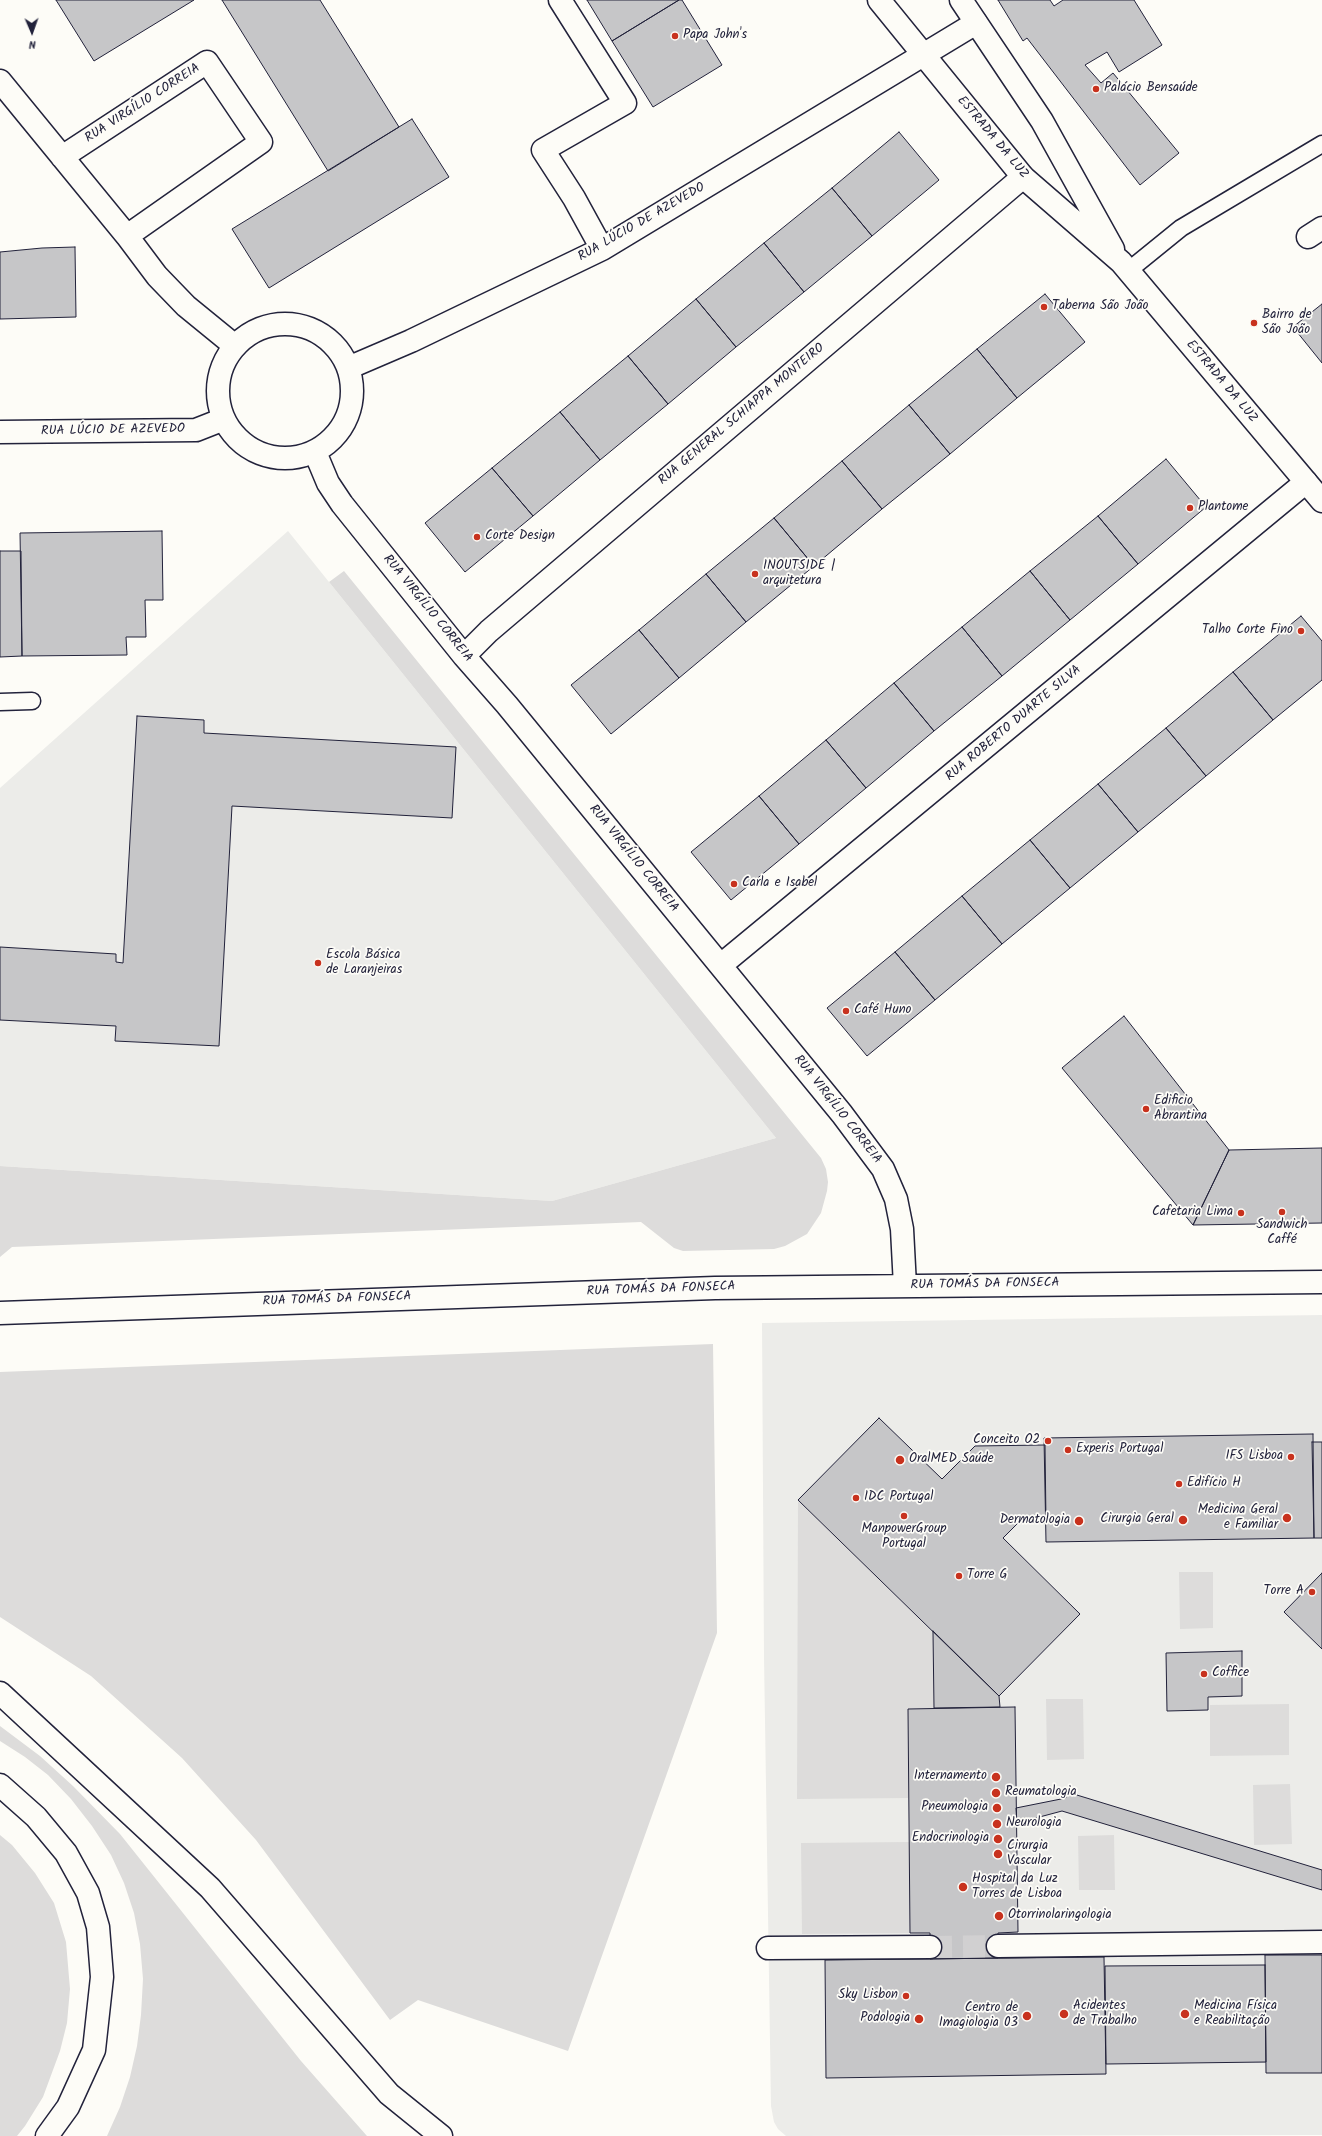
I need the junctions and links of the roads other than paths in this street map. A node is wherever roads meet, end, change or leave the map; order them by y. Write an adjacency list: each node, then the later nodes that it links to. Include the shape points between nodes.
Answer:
1 (560, 0): 11 (main road, via 625,103 543,150 574,198)
2 (879, 0): 5 (main road, ESTRADA DA LUZ)
3 (961, 0): 4 (main road, ESTRADA DA LUZ)
4 (976, 23): 5 (main road, RUA LÚCIO DE AZEVEDO); 12 (main road, ESTRADA DA LUZ, via 1042,121)
5 (924, 54): 9 (main road, ESTRADA DA LUZ); 11 (main road, RUA LÚCIO DE AZEVEDO)
6 (0, 81): 8 (main road)
7 (1322, 144): 12 (lane, via 1181,228)
8 (62, 157): 10 (main road); 10 (main road, RUA VIRGÍLIO CORREIA, via 207,62 261,142)
9 (1023, 177): 12 (main road, ESTRADA DA LUZ); 20 (main road, RUA GENERAL SCHIAPPA MONTEIRO, via 489,631)
10 (127, 236): 13 (main road, via 157,276 186,306)
11 (602, 249): 14 (main road, RUA LÚCIO DE AZEVEDO)
12 (1125, 267): 18 (main road, ESTRADA DA LUZ)
13 (235, 346): 14 (main road, via 250,334 268,326 287,324 307,327 325,336 339,350); 15 (main road, via 224,363 219,381 219,401)
14 (348, 368): 17 (main road, via 353,387 351,407 343,425 331,440)
15 (224, 419): 16 (main road, RUA LÚCIO DE AZEVEDO, via 196,430); 17 (main road, via 234,434 247,446 262,454 297,457)
16 (0, 432)
17 (314, 452): 20 (main road, RUA VIRGÍLIO CORREIA, via 328,483 342,504)
18 (1306, 482): 19 (main road, ESTRADA DA LUZ); 23 (main road, RUA ROBERTO DUARTE SILVA)
19 (1322, 501)
20 (464, 656): 23 (main road, RUA VIRGÍLIO CORREIA)
21 (32, 701): 22 (lane)
22 (0, 702)
23 (721, 965): 25 (main road, RUA VIRGÍLIO CORREIA, via 842,1114 883,1169 896,1199 902,1229)
24 (1322, 1282): 25 (main road, RUA TOMÁS DA FONSECA)
25 (905, 1286): 26 (main road, RUA TOMÁS DA FONSECA, via 707,1288)
26 (0, 1313)
27 (0, 1692): 34 (main road, via 210,1888 389,2094)
28 (0, 1785): 33 (main road, via 36,1817 66,1853 88,1892 98,1927 102,1977 94,2050 68,2107)
29 (1322, 1942): 30 (main road)
30 (998, 1946)
31 (930, 1947): 32 (main road)
32 (768, 1948)
33 (47, 2136)
34 (441, 2136)

